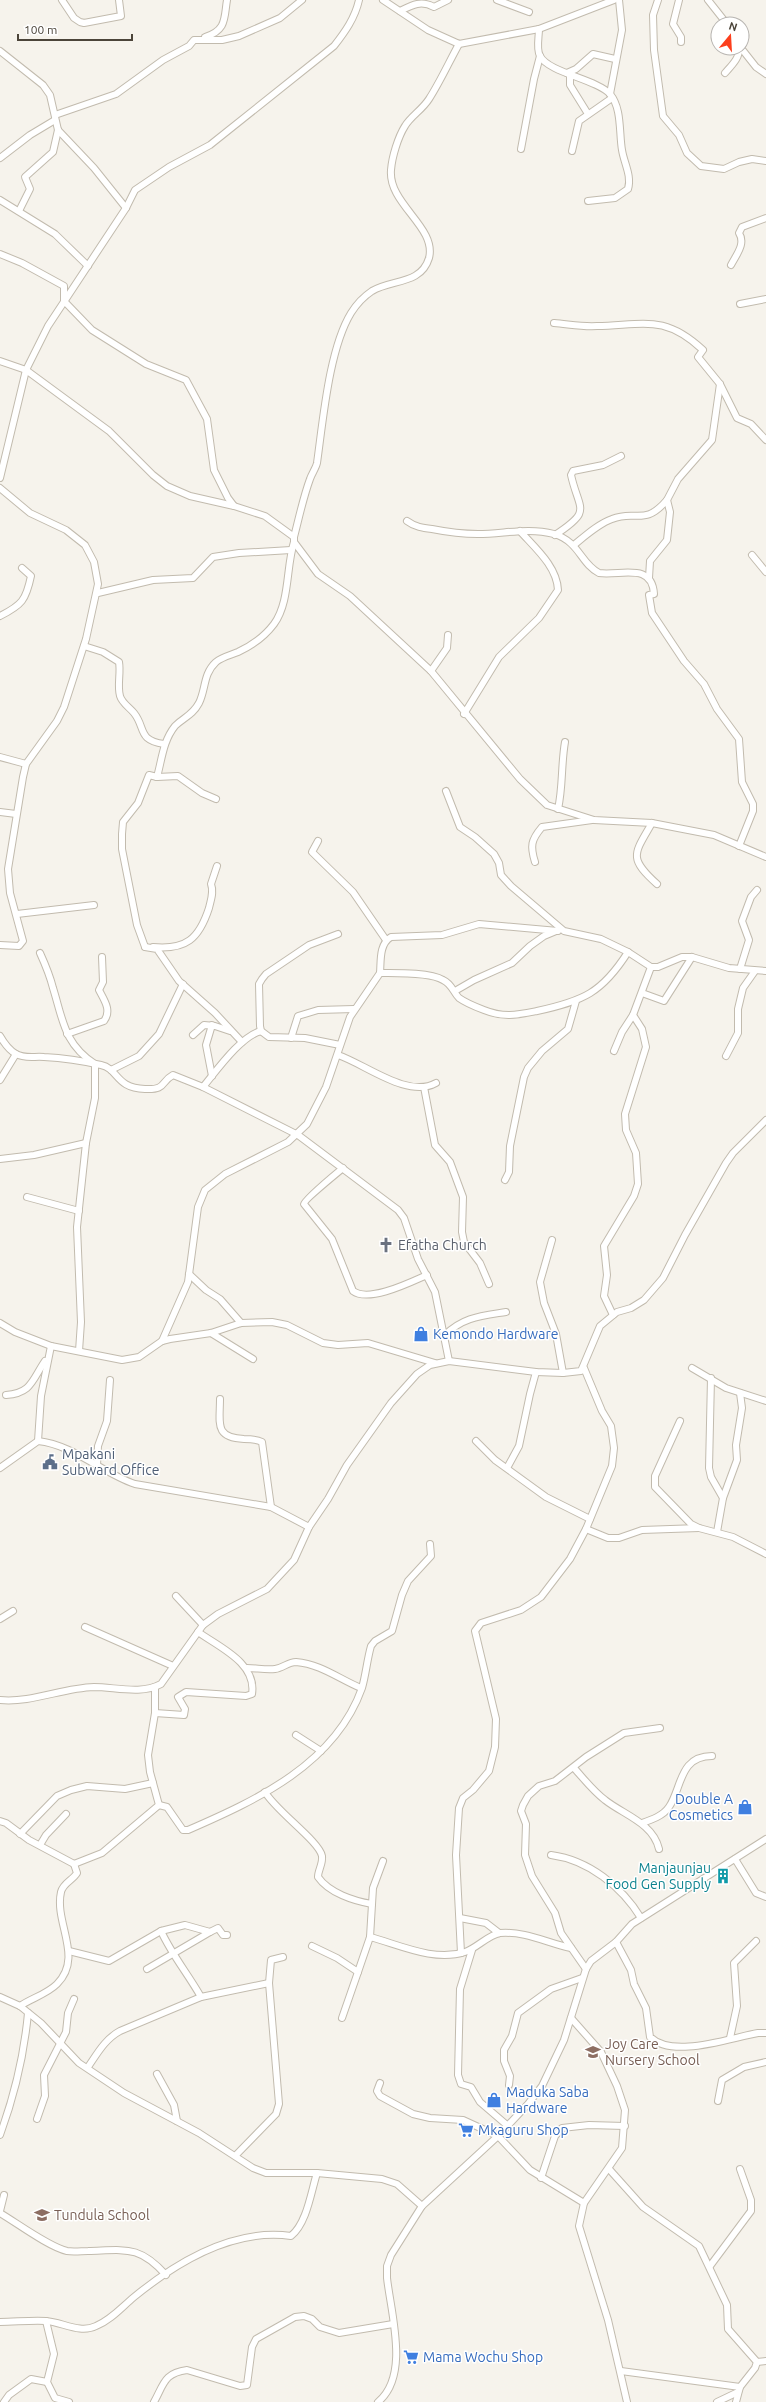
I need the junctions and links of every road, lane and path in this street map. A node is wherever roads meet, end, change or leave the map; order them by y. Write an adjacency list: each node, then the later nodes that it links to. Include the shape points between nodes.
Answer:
1 (62, 0): 2 (street, via 74,18 84,23 121,16)
2 (119, 0)
3 (227, 0): 18 (street, via 226,19 222,27 212,35)
4 (302, 0): 18 (street, via 280,18 239,36 222,40)
5 (359, 0): 39 (street, via 347,30 334,46 210,145 168,167 135,190)
6 (383, 0): 14 (street)
7 (448, 0): 14 (street, via 434,7 427,3 415,4)
8 (497, 0): 15 (street)
9 (614, 0): 17 (street)
10 (619, 0): 25 (street, via 622,30)
11 (658, 0): 36 (street, via 653,15 654,50 663,116 679,135 687,153 701,166 724,169 752,159)
12 (679, 0): 19 (street, via 673,24 681,37)
13 (708, 0): 16 (street)
14 (400, 11): 20 (street, via 428,30)
15 (529, 12)
16 (721, 16)
17 (539, 29): 20 (street); 22 (street)
18 (200, 39): 31 (street, via 194,40 189,46 163,60 116,94)
19 (681, 42)
20 (459, 44): 62 (street, via 428,101 405,126 391,169 392,184 398,196 425,235 429,257 419,273 372,291 350,314 328,390 317,464 310,478)
21 (0, 51): 31 (street, via 43,85 50,96)
22 (540, 56): 27 (street, via 548,65); 33 (street)
23 (737, 56): 26 (street)
24 (747, 56): 28 (street)
25 (615, 59): 27 (street, via 593,54); 29 (street)
26 (725, 73)
27 (569, 74): 29 (street); 30 (street, via 570,85)
28 (766, 74)
29 (611, 96): 30 (street); 38 (street, via 618,115 629,184 620,197)
30 (588, 114): 34 (street, via 579,121)
31 (55, 117): 32 (street); 35 (street)
32 (58, 130): 39 (street, via 94,168); 40 (street, via 52,152 25,177 30,189)
33 (521, 149)
34 (572, 151)
35 (0, 158)
36 (766, 161)
37 (0, 200): 40 (street)
38 (588, 201)
39 (126, 208): 44 (street)
40 (19, 211): 44 (street, via 55,234)
41 (766, 218): 43 (street, via 742,227 739,233 741,245)
42 (0, 254): 46 (street, via 22,262 64,286)
43 (731, 265)
44 (88, 266): 46 (street)
45 (766, 299): 47 (street)
46 (64, 300): 50 (street); 58 (street, via 92,330 146,364 186,380 207,419 214,470)
47 (740, 304)
48 (554, 323): 51 (street, via 595,326 658,323 676,329 703,350 698,357)
49 (0, 361): 50 (street)
50 (26, 370): 54 (street); 58 (street, via 109,431 160,482 190,496)
51 (720, 384): 52 (street, via 737,418 751,424); 57 (street, via 712,440 678,479)
52 (766, 440)
53 (621, 456): 61 (street, via 603,465 574,471 572,475 582,506 581,512 574,523)
54 (1, 468): 55 (street)
55 (0, 478)
56 (0, 488): 69 (street, via 30,513 66,530 85,545 94,562)
57 (667, 500): 63 (street, via 659,510 650,514 610,519); 68 (street, via 670,512 667,540 650,561)
58 (234, 506): 62 (street, via 265,516)
59 (407, 521): 60 (street, via 416,527 451,533)
60 (520, 531): 61 (street); 74 (street, via 556,577 558,590 539,618 499,657)
61 (555, 535): 63 (street)
62 (294, 540): 64 (street); 73 (street, via 318,574 350,596)
63 (574, 545): 68 (street, via 589,566 599,573 625,572)
64 (291, 550): 69 (street, via 213,557 193,578 153,580); 76 (street, via 284,599 274,624 245,648 213,666 206,674 199,702 192,715 176,725)
65 (752, 556): 67 (street)
66 (22, 568): 70 (street, via 31,576 24,599 19,606)
67 (766, 572)
68 (649, 578): 88 (street, via 653,583 654,594 649,596 652,613 704,684 717,709 738,739 742,782 753,804 753,811)
69 (98, 593): 72 (street)
70 (0, 616)
71 (448, 635): 73 (street, via 447,648)
72 (84, 646): 76 (street, via 103,652 119,662 122,701 135,714 146,736 153,742); 78 (street, via 64,707)
73 (430, 671): 74 (street)
74 (464, 714): 82 (street, via 520,779 547,805)
75 (565, 742): 82 (street, via 563,786)
76 (164, 744): 79 (street)
77 (0, 757): 78 (street)
78 (26, 764): 84 (street)
79 (157, 777): 81 (street, via 178,776 202,793); 100 (street, via 149,775 138,803 123,822 122,834 122,849 137,925)
80 (446, 791): 96 (street, via 460,827 494,854 501,875)
81 (216, 799)
82 (558, 809): 85 (street)
83 (0, 812): 84 (street)
84 (16, 814): 95 (street, via 8,869 10,893)
85 (594, 820): 86 (street); 90 (street, via 542,827 531,848)
86 (652, 824): 88 (street, via 714,835); 92 (street, via 636,856 641,870)
87 (318, 841): 98 (street, via 312,852 353,892)
88 (739, 846): 89 (street)
89 (766, 857)
90 (535, 862)
91 (217, 866): 100 (street, via 211,884 213,889 208,908 196,936 174,948)
92 (657, 884)
93 (757, 890): 106 (street, via 751,897 742,921 749,940)
94 (94, 905): 95 (street)
95 (18, 914): 99 (street, via 23,943 19,946)
96 (560, 930): 98 (street, via 479,924 442,935 390,937); 101 (street, via 601,939); 111 (street, via 544,936 512,963)
97 (338, 934): 118 (street, via 317,940 262,979 259,984)
98 (386, 940): 109 (street)
99 (0, 945)
100 (145, 947): 110 (street, via 157,949 172,973)
101 (628, 952): 105 (street); 113 (street, via 616,972 602,985)
102 (40, 953): 119 (street, via 54,988)
103 (102, 957): 119 (street, via 103,982 100,990 107,1008 107,1017 104,1021)
104 (692, 957): 105 (street, via 682,957 658,967); 106 (street); 112 (street, via 664,1001)
105 (651, 967): 112 (street)
106 (740, 969): 107 (street)
107 (755, 971): 108 (street); 128 (street, via 743,988 738,1010 738,1033)
108 (766, 971)
109 (380, 973): 111 (street, via 435,977 443,979); 114 (street)
110 (183, 984): 117 (street, via 225,1022); 130 (street, via 159,1034 139,1056)
111 (455, 991): 113 (street, via 469,1004 508,1017)
112 (642, 993): 115 (street)
113 (576, 1001): 141 (street, via 568,1029 542,1051 524,1077 515,1113 509,1172)
114 (354, 1009): 122 (street, via 318,1010 298,1016); 124 (street)
115 (633, 1015): 125 (street); 149 (street, via 642,1029 646,1047 624,1114 626,1130 636,1153 638,1184 634,1196 604,1246 608,1275 604,1296)
116 (212, 1025): 117 (street); 120 (street, via 204,1025); 131 (street, via 206,1045)
117 (231, 1031): 123 (street)
118 (261, 1031): 122 (street, via 270,1037); 123 (street)
119 (67, 1034): 129 (street, via 76,1049)
120 (193, 1035)
121 (0, 1036): 126 (street)
122 (291, 1038): 124 (street)
123 (242, 1042): 131 (street)
124 (340, 1045): 127 (street)
125 (614, 1051)
126 (16, 1054): 129 (street); 132 (street)
127 (338, 1055): 135 (street, via 407,1086); 137 (street, via 318,1106)
128 (726, 1056)
129 (95, 1064): 130 (street); 138 (street, via 95,1098)
130 (111, 1070): 134 (street, via 122,1083 135,1088 162,1087 173,1075)
131 (212, 1076): 134 (street)
132 (0, 1080)
133 (436, 1083): 135 (street)
134 (203, 1087): 137 (street)
135 (424, 1087): 147 (street, via 435,1145 450,1162 463,1197 464,1242 480,1263)
136 (766, 1120): 149 (street, via 726,1163 684,1235 663,1278 644,1300)
137 (298, 1135): 140 (street); 145 (street, via 225,1174 205,1190 198,1207)
138 (86, 1143): 139 (street, via 34,1155); 143 (street)
139 (2, 1156)
140 (343, 1168): 146 (street, via 387,1201 404,1218 418,1259); 146 (street, via 306,1198 304,1204 332,1238 353,1290 363,1294 391,1291)
141 (505, 1180)
142 (27, 1197): 143 (street)
143 (78, 1211): 156 (street, via 81,1322)
144 (552, 1240): 164 (street, via 540,1282 544,1303 556,1334)
145 (189, 1274): 151 (street, via 220,1299); 154 (street, via 176,1314)
146 (427, 1275): 153 (street, via 435,1292)
147 (489, 1284)
148 (506, 1312): 153 (street, via 467,1319)
149 (612, 1315): 161 (street, via 600,1326)
150 (0, 1323): 155 (street, via 15,1332)
151 (241, 1323): 152 (street); 160 (street, via 272,1322 287,1325 323,1343 368,1344)
152 (211, 1333): 154 (street); 158 (street)
153 (445, 1335): 159 (street)
154 (162, 1341): 156 (street, via 133,1360 107,1358)
155 (51, 1346): 156 (street); 157 (street)
156 (79, 1351)
157 (47, 1358): 168 (street, via 26,1390); 172 (street)
158 (253, 1359)
159 (449, 1361): 160 (street); 163 (street)
160 (435, 1363): 180 (street, via 417,1374 391,1403 347,1465)
161 (584, 1368): 164 (street, via 581,1371); 179 (street, via 611,1426 614,1448 612,1466)
162 (692, 1368): 165 (street)
163 (536, 1372): 164 (street); 176 (street, via 520,1446)
164 (564, 1373)
165 (711, 1378): 167 (street); 177 (street, via 709,1468)
166 (110, 1380): 174 (street, via 107,1421 98,1446)
167 (740, 1393): 170 (street); 177 (street, via 742,1408 736,1445 737,1460)
168 (6, 1395)
169 (220, 1399): 178 (street, via 221,1430 224,1434 262,1442)
170 (766, 1400)
171 (680, 1421): 181 (street, via 653,1482 686,1520)
172 (38, 1441): 174 (street, via 52,1443); 175 (street)
173 (476, 1441): 176 (street)
174 (97, 1465): 178 (street, via 116,1477 135,1484)
175 (0, 1468)
176 (507, 1468): 179 (street, via 546,1497)
177 (723, 1498): 183 (street)
178 (271, 1507): 180 (street)
179 (590, 1519): 182 (street)
180 (309, 1527): 189 (street, via 294,1560 267,1589 218,1614)
181 (699, 1528): 182 (street, via 642,1530 619,1538 608,1538); 183 (street)
182 (586, 1529): 219 (street, via 570,1559 541,1597 520,1610 481,1623 475,1630 496,1719 495,1747 489,1771 474,1790 463,1798 459,1808 456,1855)
183 (718, 1532): 185 (street, via 733,1536)
184 (430, 1544): 195 (street, via 431,1556 408,1580 395,1626 372,1646)
185 (766, 1554)
186 (176, 1596): 189 (street)
187 (12, 1611): 188 (street)
188 (0, 1619)
189 (203, 1625): 191 (street)
190 (84, 1627): 192 (street)
191 (198, 1632): 192 (street); 193 (street)
192 (173, 1666): 194 (street, via 161,1684)
193 (247, 1668): 195 (street, via 275,1669 294,1662 339,1675); 197 (street, via 252,1682 251,1696 186,1692 178,1697 185,1709 184,1715)
194 (155, 1687): 196 (street, via 137,1690 94,1688 25,1700); 197 (street)
195 (361, 1688): 200 (street, via 336,1735)
196 (0, 1700)
197 (155, 1712): 203 (street, via 148,1755)
198 (660, 1728): 202 (street, via 624,1733 586,1757)
199 (296, 1735): 200 (street)
200 (321, 1751): 204 (street, via 286,1781)
201 (712, 1756): 208 (street, via 698,1759 688,1766 670,1806 664,1813)
202 (574, 1768): 208 (street, via 604,1799); 229 (street, via 555,1781 539,1786 528,1796 521,1811 526,1824 525,1855 530,1871 555,1913)
203 (153, 1783): 205 (street); 209 (street, via 125,1789 87,1786 71,1790 57,1796)
204 (265, 1792): 205 (street, via 246,1805 185,1831 167,1807); 218 (street, via 284,1816 319,1849 322,1863 318,1877 322,1882 340,1893)
205 (158, 1805): 216 (street, via 102,1852)
206 (66, 1814): 211 (street)
207 (0, 1821): 209 (street)
208 (642, 1823): 212 (street, via 655,1838)
209 (20, 1834): 211 (street)
210 (766, 1839): 214 (street)
211 (40, 1845): 216 (street)
212 (660, 1849)
213 (551, 1855): 220 (street, via 573,1860 615,1885 625,1894)
214 (734, 1859): 217 (street, via 756,1893); 220 (street)
215 (383, 1861): 218 (street, via 373,1888)
216 (74, 1864): 231 (street, via 77,1873 61,1891 59,1907)
217 (766, 1897)
218 (372, 1904): 225 (street)
219 (460, 1918): 223 (street, via 486,1923); 233 (street)
220 (641, 1918): 227 (street)
221 (160, 1932): 222 (street, via 185,1925); 231 (street, via 109,1961); 232 (street)
222 (210, 1932): 224 (street, via 218,1928 223,1935); 232 (street)
223 (499, 1933): 229 (street, via 532,1936); 230 (street)
224 (227, 1935)
225 (370, 1937): 233 (street, via 432,1954); 237 (street)
226 (756, 1941): 248 (street, via 734,1963 737,2006)
227 (616, 1942): 235 (street, via 591,1961); 248 (street, via 631,1970 634,1984 646,2008 648,2032 655,2041 660,2045 680,2048)
228 (312, 1946): 237 (street)
229 (571, 1948): 235 (street)
230 (472, 1950): 233 (street); 258 (street, via 460,1989 458,2075 461,2084 471,2088 480,2102)
231 (69, 1951): 243 (street, via 68,1962 60,1980 49,1990)
232 (172, 1954): 236 (street); 241 (street)
233 (461, 1954)
234 (283, 1957): 239 (street, via 271,1960)
235 (586, 1968): 238 (street)
236 (147, 1969)
237 (358, 1972): 245 (street)
238 (582, 1978): 246 (street); 254 (street, via 551,1989 516,2016 512,2036 504,2050 504,2060 510,2076)
239 (269, 1983): 241 (street); 262 (street, via 280,2104 276,2114)
240 (0, 1997): 243 (street)
241 (200, 1997): 251 (street, via 112,2035)
242 (74, 1999): 249 (street, via 68,2013 66,2032)
243 (20, 2006): 244 (street)
244 (28, 2013): 249 (street); 260 (street, via 24,2054)
245 (342, 2018)
246 (570, 2018): 258 (street, via 564,2040 542,2086); 259 (street, via 601,2052 622,2096)
247 (766, 2033): 248 (street)
248 (730, 2038)
249 (59, 2043): 251 (street, via 79,2063); 256 (street, via 44,2075 45,2096)
250 (766, 2062): 255 (street, via 744,2066 722,2080)
251 (88, 2067): 257 (street, via 124,2093)
252 (157, 2074): 257 (street, via 174,2105)
253 (380, 2083): 261 (street, via 377,2091 380,2096 410,2112 430,2118 463,2120)
254 (509, 2085)
255 (718, 2100)
256 (37, 2119)
257 (177, 2121): 262 (street)
258 (508, 2126): 261 (street)
259 (625, 2126): 263 (street, via 622,2148); 266 (street, via 589,2125 562,2128 555,2136)
260 (0, 2135)
261 (498, 2136): 266 (street, via 514,2156); 269 (street)
262 (236, 2155): 265 (street, via 253,2168 266,2172)
263 (609, 2169): 268 (street); 271 (street, via 643,2207 698,2246)
264 (740, 2169): 271 (street, via 751,2200 751,2211)
265 (317, 2173): 269 (street, via 390,2181); 272 (street, via 297,2232 291,2236 265,2234 240,2238 219,2245)
266 (542, 2178): 268 (street)
267 (4, 2195): 270 (street)
268 (584, 2203): 278 (street, via 579,2226 582,2240 608,2320)
269 (422, 2206): 275 (street, via 391,2255 387,2266)
270 (0, 2212): 272 (street, via 67,2251 130,2250 153,2260)
271 (710, 2266): 277 (street, via 727,2305 728,2329)
272 (166, 2274): 273 (street, via 95,2327 76,2328)
273 (46, 2321): 274 (street); 279 (street, via 54,2354)
274 (0, 2322)
275 (393, 2324): 284 (street, via 338,2333 320,2327 312,2318 295,2317 256,2339 252,2347 246,2385 240,2386 187,2370 167,2378); 285 (street, via 396,2350 394,2376 387,2395)
276 (766, 2361): 277 (street)
277 (757, 2362): 280 (street, via 756,2368)
278 (621, 2371): 280 (street); 286 (street)
279 (47, 2382): 281 (street); 282 (street, via 31,2379 8,2395)
280 (739, 2390): 287 (street); 288 (street)
281 (55, 2400): 283 (street)
282 (4, 2402)
283 (69, 2402)
284 (154, 2402)
285 (378, 2402)
286 (627, 2402)
287 (717, 2402)
288 (736, 2402)

